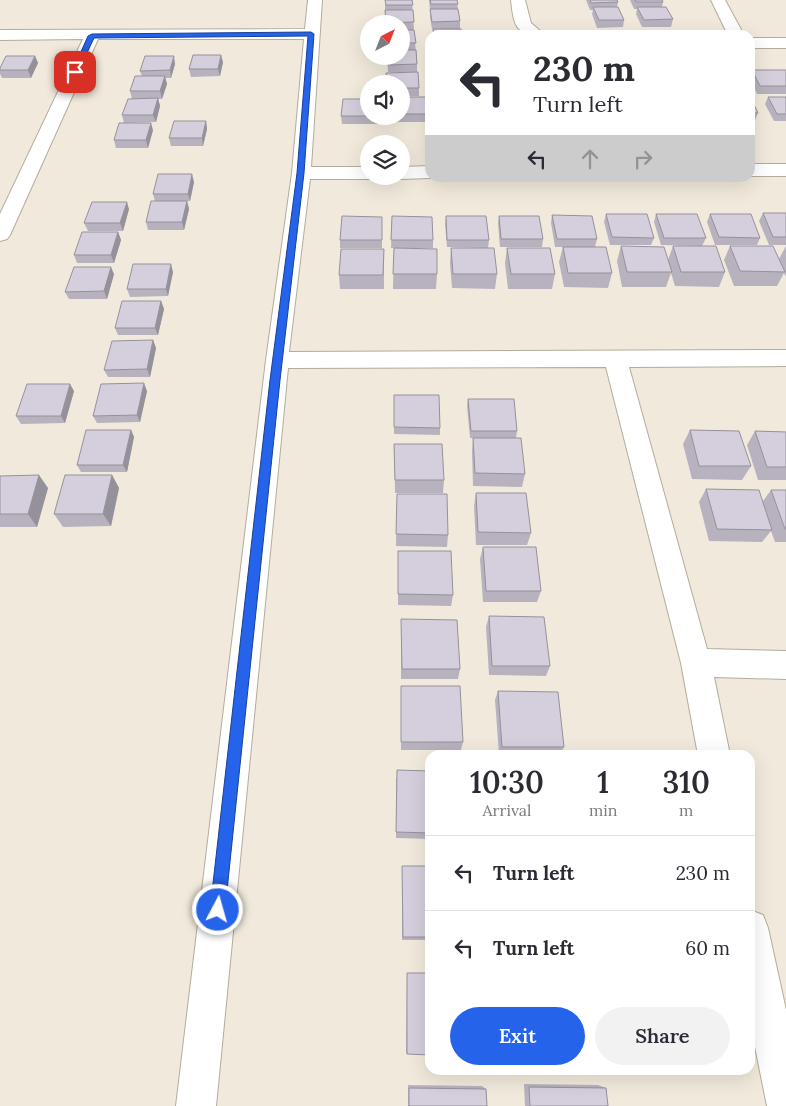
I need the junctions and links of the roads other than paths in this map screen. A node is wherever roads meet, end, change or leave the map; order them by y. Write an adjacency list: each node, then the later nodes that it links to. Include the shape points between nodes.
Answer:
1 (315, 0): 6 (street)
2 (518, 0): 4 (street, via 521,21)
3 (718, 0): 5 (street)
4 (528, 30)
5 (733, 30)
6 (311, 34): 8 (street); 14 (street)
7 (0, 35): 8 (street)
8 (92, 36): 17 (street)
9 (755, 43): 10 (street)
10 (786, 43)
11 (755, 170): 12 (street)
12 (786, 170)
13 (425, 172): 16 (street)
14 (300, 173): 15 (street); 19 (street)
15 (360, 173)
16 (410, 173)
17 (0, 235)
18 (786, 358): 20 (street)
19 (278, 360): 20 (street); 26 (street)
20 (616, 360): 21 (street)
21 (696, 663): 22 (street); 23 (street)
22 (786, 665)
23 (713, 750)
24 (755, 952): 25 (street)
25 (786, 1104)
26 (196, 1106)

